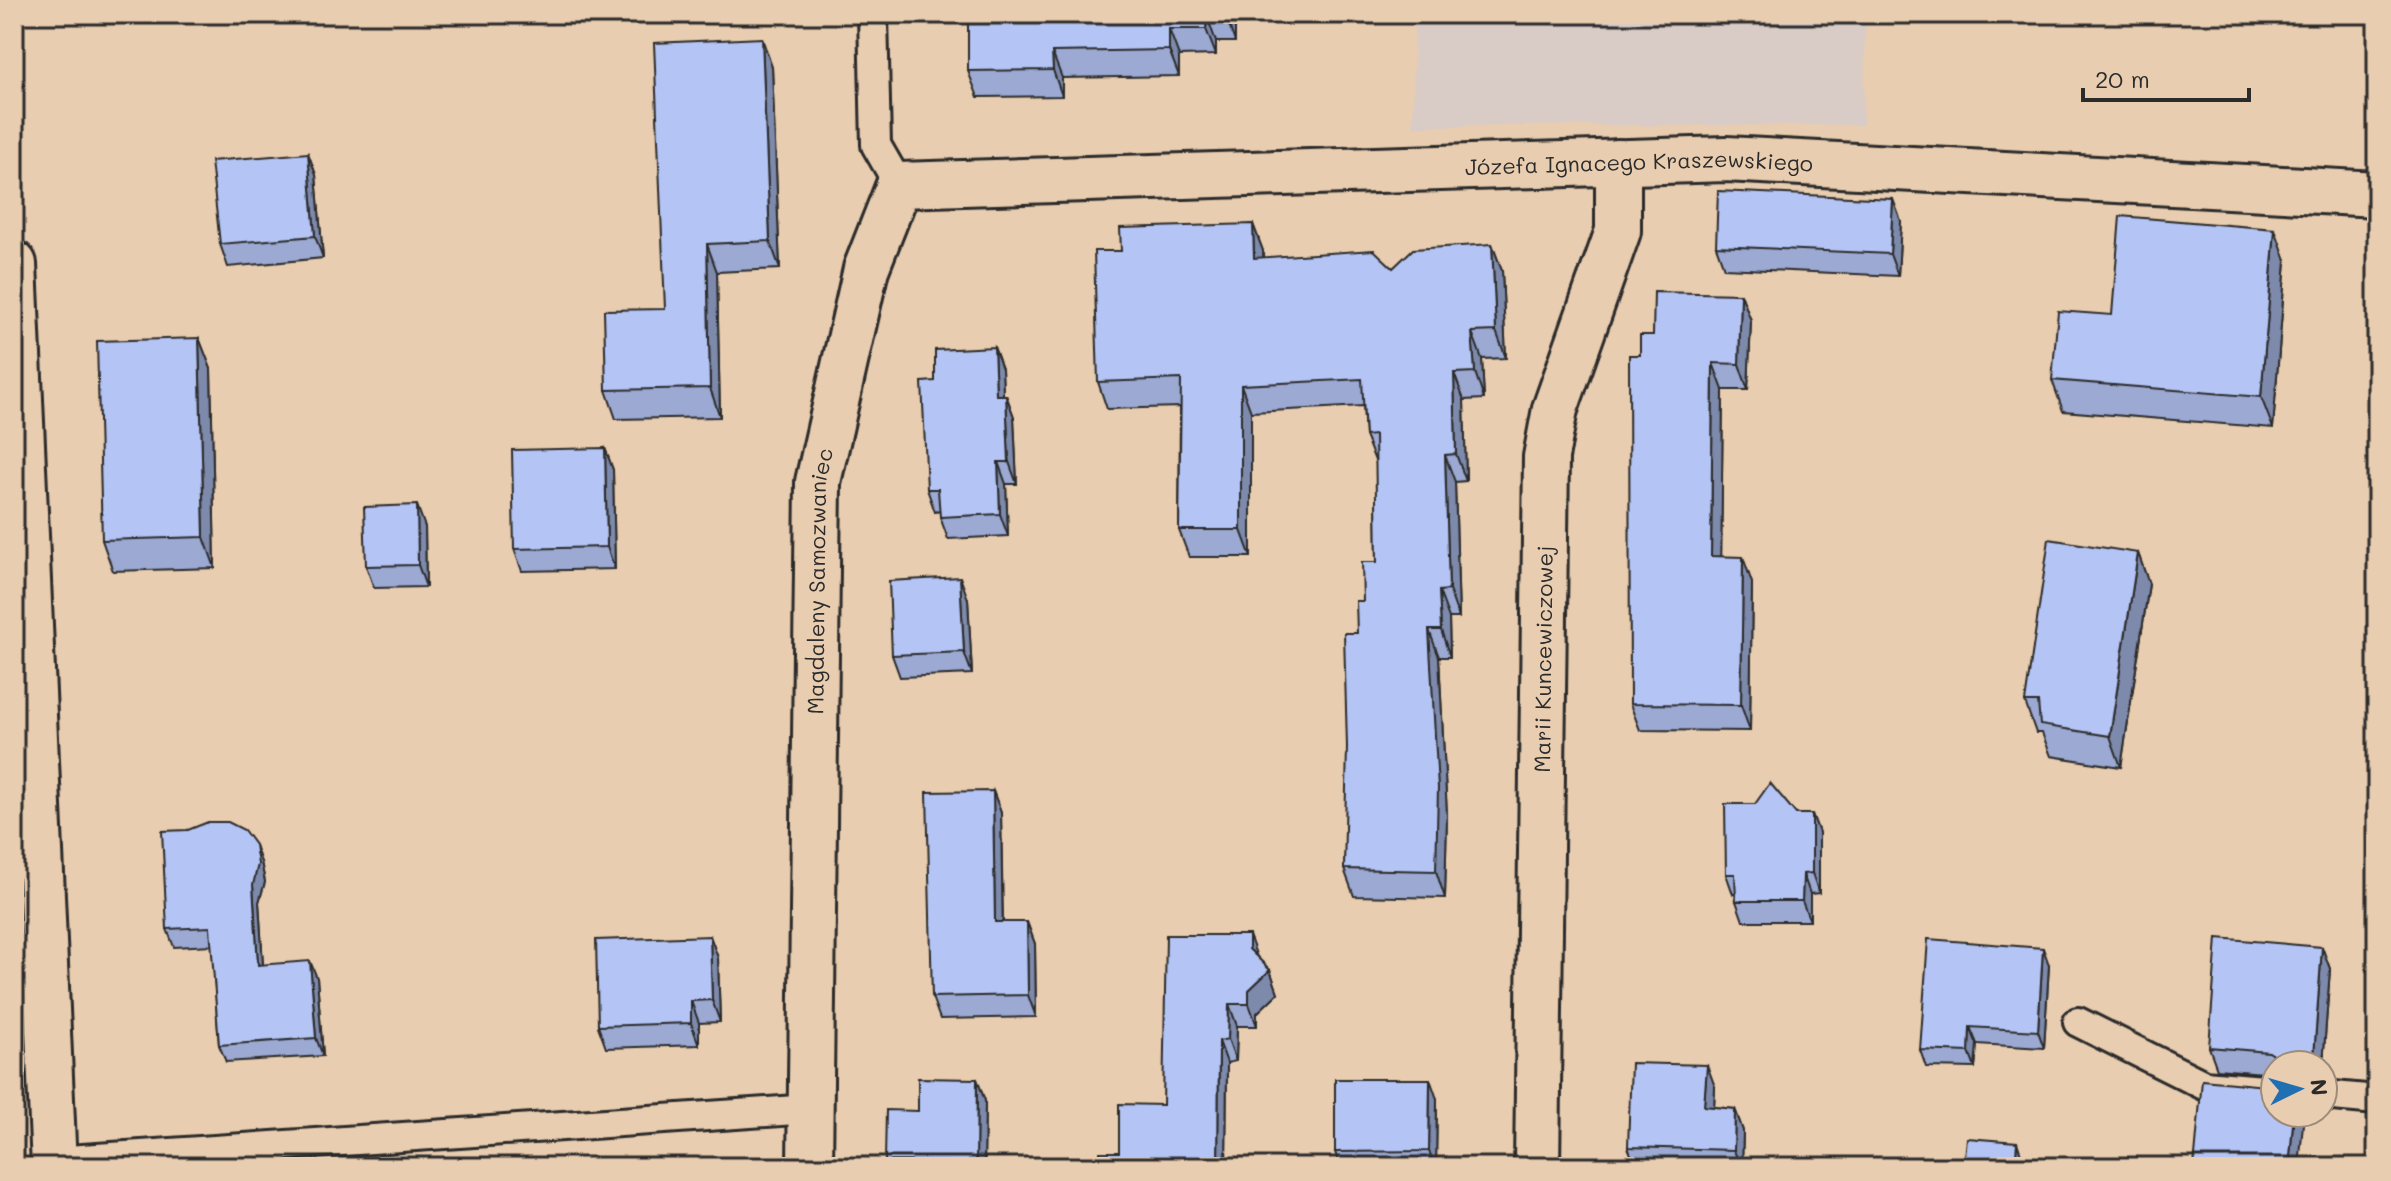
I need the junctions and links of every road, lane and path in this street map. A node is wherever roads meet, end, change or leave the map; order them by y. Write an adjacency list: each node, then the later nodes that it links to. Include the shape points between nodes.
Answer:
1 (314, 14): 3 (path)
2 (873, 14): 5 (lane, via 876,145)
3 (14, 15)
4 (1618, 162): 5 (street, Józefa Ignacego Kraszewskiego); 6 (street, Józefa Ignacego Kraszewskiego, via 1726,159); 15 (street, Marii Kuncewiczowej, via 1618,231 1555,409 1546,457)
5 (899, 185): 12 (street, Magdaleny Samozwaniec, via 866,269 818,482)
6 (2377, 194)
7 (14, 264): 13 (street)
8 (2078, 1022): 9 (lane, via 2204,1085)
9 (2259, 1090)
10 (2339, 1096): 11 (lane)
11 (2377, 1100)
12 (810, 1109): 13 (lane); 14 (street, Magdaleny Samozwaniec)
13 (53, 1164)
14 (810, 1167)
15 (1537, 1167)

